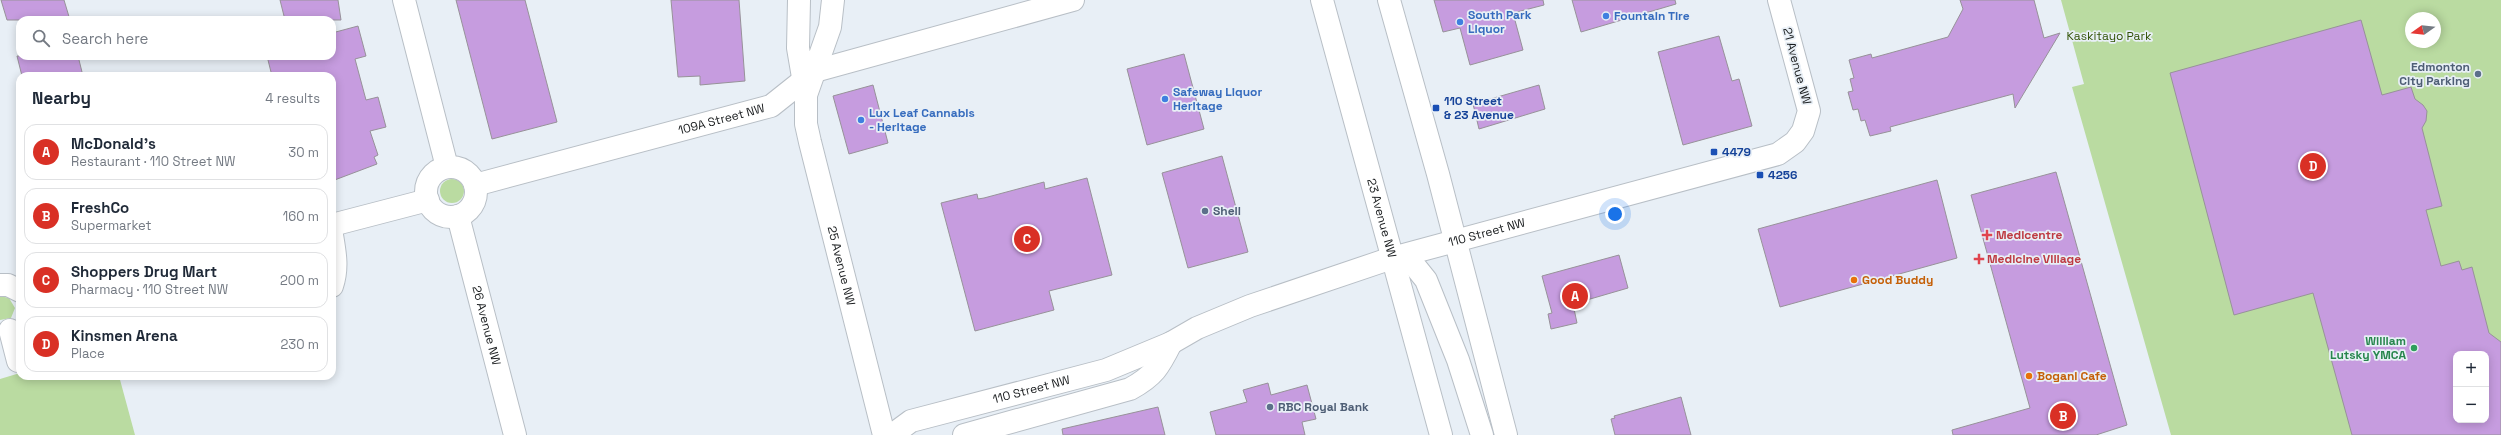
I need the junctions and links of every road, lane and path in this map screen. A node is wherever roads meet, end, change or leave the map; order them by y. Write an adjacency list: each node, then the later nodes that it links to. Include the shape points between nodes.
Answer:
1 (404, 0): 10 (street)
2 (799, 0): 8 (street, 25 Avenue NW, via 798,48)
3 (833, 0): 8 (street, 25 Avenue NW, via 830,27)
4 (1073, 0): 8 (street, 109A Street NW)
5 (1322, 0): 17 (street, 23 Avenue NW)
6 (1389, 0): 15 (street)
7 (1779, 0): 9 (street, 21 Avenue NW, via 1809,111)
8 (808, 82): 11 (street, 109A Street NW, via 771,106); 23 (street, 25 Avenue NW, via 806,124)
9 (1803, 131): 15 (street, 110 Street NW, via 1787,149 1768,157)
10 (447, 167): 11 (street, via 454,167 467,173); 12 (street, via 434,173 429,179 426,193)
11 (475, 185): 13 (street, via 474,200 470,207)
12 (428, 200): 13 (street, via 436,212 450,217); 14 (street)
13 (458, 216): 22 (street, 26 Avenue NW)
14 (336, 224)
15 (1455, 242): 17 (street, 110 Street NW); 28 (street)
16 (336, 256): 18 (street)
17 (1392, 258): 20 (street, 110 Street NW, via 1250,306 1197,328); 26 (street, 23 Avenue NW); 27 (street, via 1414,265 1426,280 1458,360)
18 (336, 275)
19 (10, 328): 21 (street)
20 (1171, 343): 24 (street, 110 Street NW, via 1106,370 910,421); 25 (street, via 1152,375 1130,389)
21 (16, 353)
22 (515, 435)
23 (884, 435)
24 (892, 435)
25 (964, 435)
26 (1441, 435)
27 (1482, 435)
28 (1506, 435)

